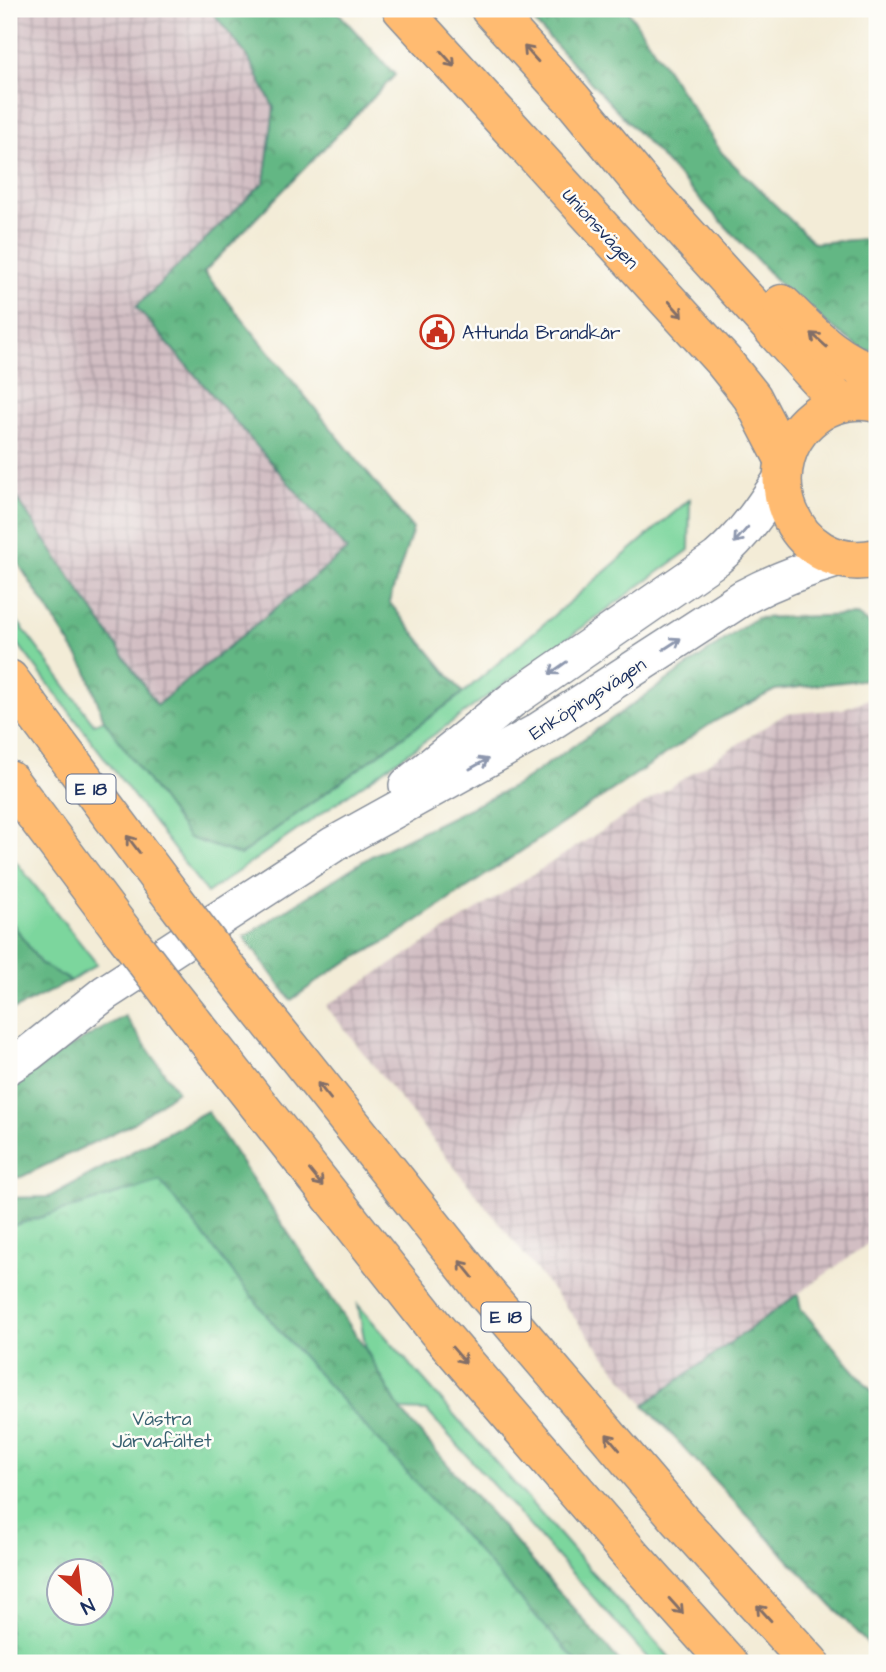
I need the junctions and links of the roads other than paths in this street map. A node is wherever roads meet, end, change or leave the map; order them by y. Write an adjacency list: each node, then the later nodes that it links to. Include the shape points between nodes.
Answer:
1 (402, 9): 6 (main road, Unionsvägen, one-way to 6, via 724,362 752,397)
2 (491, 9): 3 (main road, one-way to 2)
3 (572, 99): 4 (main road, one-way to 3, via 837,356 659,178); 5 (main road, via 647,190)
4 (877, 374)
5 (859, 403): 6 (main road, via 811,418 799,430)
6 (783, 469): 7 (main road, Unionsvägen, via 787,511 796,526 820,548); 11 (street, Enköpingsvägen, one-way to 11, via 750,524 717,558 512,700)
7 (863, 561): 11 (street, Enköpingsvägen, one-way to 7, via 536,732 744,597 794,574)
8 (9, 679): 17 (main road, E 18, one-way to 8, bridge, via 679,1519 486,1293 218,957)
9 (9, 780): 12 (main road)
10 (9, 804): 12 (main road)
11 (334, 844): 13 (street, Enköpingsvägen)
12 (73, 866): 16 (main road, one-way to 16, bridge, via 436,1329)
13 (105, 993): 14 (street, Enköpingsvägen); 15 (street, Enköpingsvägen)
14 (9, 1042)
15 (9, 1066)
16 (728, 1663)
17 (810, 1663)

